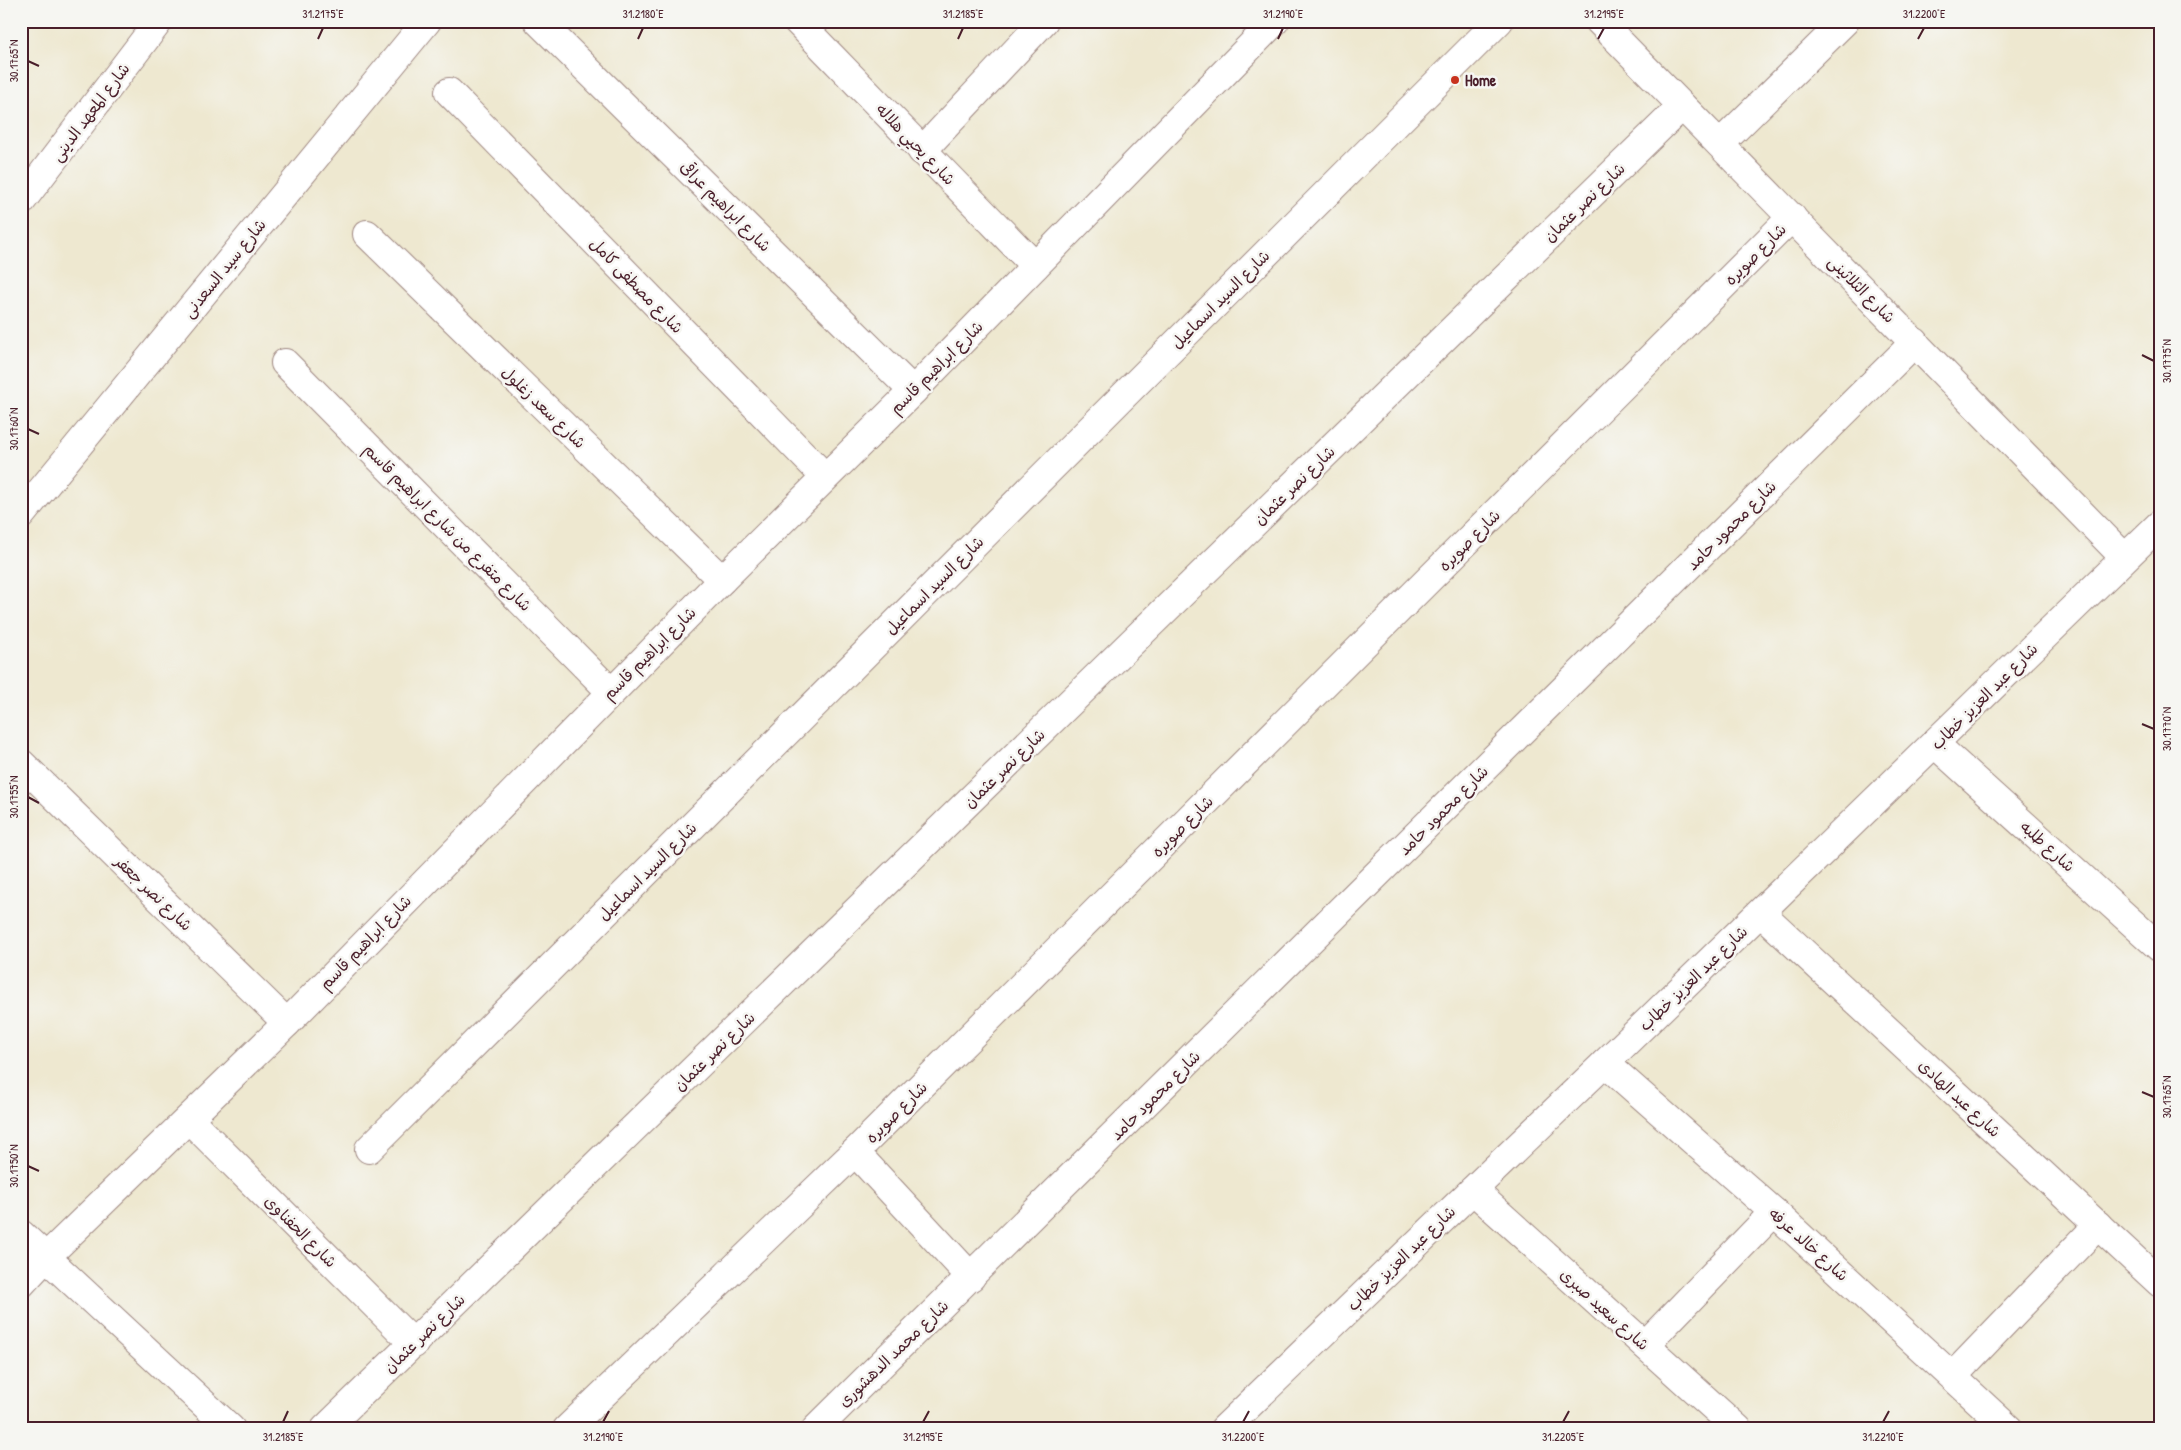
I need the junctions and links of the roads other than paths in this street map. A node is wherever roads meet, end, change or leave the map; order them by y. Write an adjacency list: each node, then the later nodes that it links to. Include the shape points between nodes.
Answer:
1 (158, 21): 14 (street, شارع المعهد الدينى)
2 (427, 21): 22 (street, شارع سيد السعدنى)
3 (538, 21): 20 (street, شارع ابراهيم عراقى)
4 (797, 21): 13 (street, شارع يحيي هلاله)
5 (1044, 21): 13 (street)
6 (1276, 21): 17 (street, شارع ابراهيم قاسم)
7 (1499, 21): 34 (street, شارع السيد اسماعيل)
8 (1599, 21): 11 (street, شارع الثلاثينى)
9 (1845, 21): 12 (street)
10 (449, 92): 21 (street, شارع مصطفى كامل)
11 (1682, 106): 12 (street, شارع الثلاثينى); 44 (street, شارع نصر عثمان)
12 (1720, 144): 15 (street, شارع الثلاثينى)
13 (922, 151): 17 (street, شارع يحيي هلاله)
14 (21, 202)
15 (1792, 218): 18 (street, شارع الثلاثينى); 35 (street, شارع صويره)
16 (366, 234): 25 (street, شارع سعد زغلول)
17 (1035, 266): 20 (street, شارع ابراهيم قاسم)
18 (1915, 342): 24 (street, شارع الثلاثينى); 41 (street, شارع محمود حامد)
19 (285, 363): 26 (street, شارع متفرع من شارع ابراهيم قاسم)
20 (913, 391): 21 (street, شارع ابراهيم قاسم)
21 (825, 477): 25 (street, شارع ابراهيم قاسم)
22 (21, 515)
23 (2160, 524): 24 (street, شارع عبد العزيز خطاب)
24 (2124, 557): 27 (street, شارع عبد العزيز خطاب)
25 (722, 580): 26 (street, شارع ابراهيم قاسم)
26 (611, 692): 31 (street, شارع ابراهيم قاسم)
27 (1935, 744): 29 (street, شارع عبد العزيز خطاب); 30 (street, شارع طلبه)
28 (21, 763): 31 (street, شارع نصر جعفر)
29 (1761, 913): 32 (street, شارع عبد العزيز خطاب); 38 (street, شارع عبد الهادى)
30 (2156, 934)
31 (287, 1022): 33 (street, شارع ابراهيم قاسم)
32 (1606, 1063): 36 (street, شارع عبد العزيز خطاب); 37 (street, شارع خالد عرفه)
33 (189, 1119): 40 (street, شارع ابراهيم قاسم); 44 (street, شارع الحفناوى)
34 (368, 1149)
35 (855, 1152): 41 (street); 49 (street, شارع صويره)
36 (1473, 1190): 45 (street, شارع سعيد صبرى); 51 (street, شارع عبد العزيز خطاب)
37 (1774, 1212): 45 (street); 46 (street, شارع خالد عرفه)
38 (2098, 1225): 42 (street, شارع عبد الهادى); 46 (street)
39 (21, 1234): 40 (street)
40 (45, 1258): 43 (street, شارع ابراهيم قاسم); 47 (street)
41 (971, 1277): 50 (street, شارع محمد الدهشورى)
42 (2160, 1283)
43 (21, 1284)
44 (414, 1344): 48 (street, شارع نصر عثمان)
45 (1645, 1345): 52 (street, شارع سعيد صبرى)
46 (1953, 1376): 53 (street, شارع خالد عرفه)
47 (231, 1429)
48 (325, 1429)
49 (567, 1429)
50 (816, 1429)
51 (1224, 1429)
52 (1738, 1429)
53 (2009, 1429)

